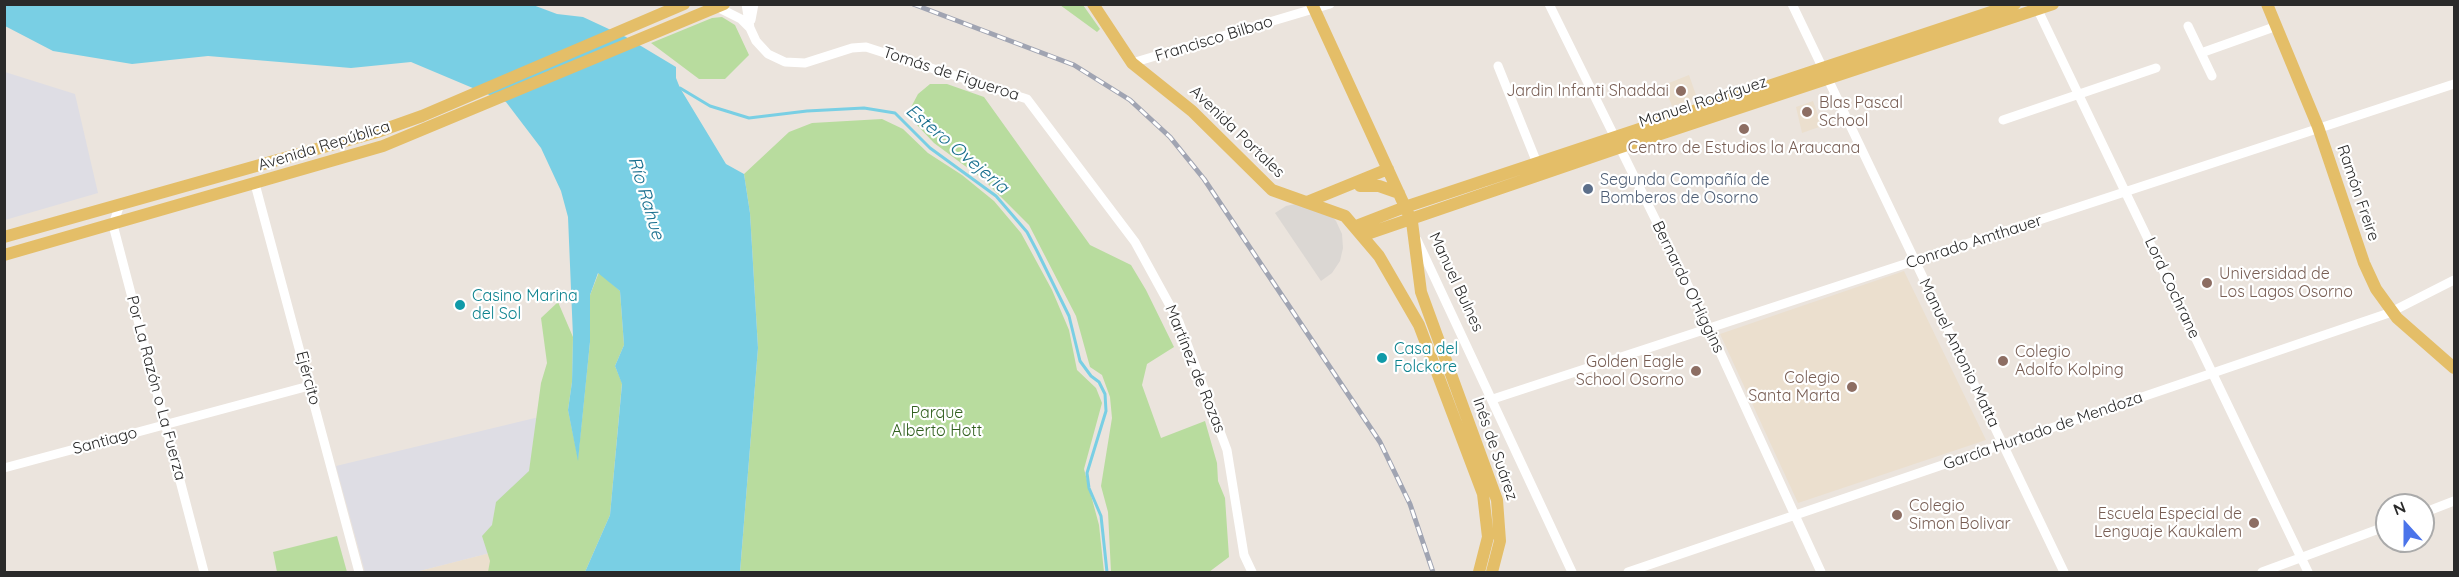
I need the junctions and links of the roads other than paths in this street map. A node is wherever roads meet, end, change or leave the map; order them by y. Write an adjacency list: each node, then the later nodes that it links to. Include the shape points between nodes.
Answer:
1 (684, 4): 35 (main road, Avenida República, via 442,107 344,142)
2 (746, 4): 16 (street, Tomás de Figueroa)
3 (754, 4): 16 (street)
4 (1093, 4): 18 (main road, Avenida Portales)
5 (1330, 4): 12 (street, Francisco Bilbao)
6 (1549, 4): 28 (street, Bernardo O'Higgins)
7 (1792, 4): 21 (street, Manuel Antonio Matta)
8 (2015, 4): 21 (main road, Manuel Rodríguez)
9 (2053, 4): 13 (main road, Manuel Rodríguez)
10 (2267, 4): 15 (main road, Ramón Freire)
11 (720, 5): 16 (street, Tomás de Figueroa); 31 (main road, Avenida República, via 375,149)
12 (1313, 7): 18 (street, Francisco Bilbao); 30 (main road, Manuel Bulnes)
13 (2036, 7): 21 (main road, Manuel Rodríguez); 24 (street, Lord Cochrane)
14 (2188, 26): 17 (street)
15 (2277, 26): 17 (street); 27 (main road, Ramón Freire)
16 (750, 28): 25 (street, Tomás de Figueroa, via 762,49 785,62 805,63 866,47)
17 (2201, 53): 22 (street)
18 (1132, 63): 34 (main road, Avenida Portales, via 1187,106 1272,190)
19 (1498, 66): 29 (street)
20 (2156, 68): 24 (street)
21 (1825, 74): 28 (main road, Manuel Rodríguez); 44 (street, Manuel Antonio Matta)
22 (2212, 76)
23 (2454, 84): 27 (street, Conrado Amthauer)
24 (2080, 94): 26 (street); 32 (street, Lord Cochrane)
25 (1027, 99): 61 (street, Martínez de Rozas, via 1135,242 1179,322 1227,450 1244,555)
26 (2003, 120)
27 (2318, 127): 32 (street, Conrado Amthauer); 46 (main road, Ramón Freire, via 2364,262)
28 (1615, 142): 29 (main road, Manuel Rodríguez); 37 (main road, Manuel Rodríguez); 47 (street, Bernardo O'Higgins)
29 (1537, 163): 37 (main road, Manuel Rodríguez)
30 (1388, 169): 33 (main road, Manuel Bulnes); 34 (main road)
31 (255, 184): 38 (main road, Avenida República); 50 (street, Ejército)
32 (2126, 192): 44 (street, Conrado Amthauer); 49 (street, Lord Cochrane)
33 (1399, 193): 36 (main road, via 1379,186 1356,187 1336,197 1334,204); 37 (main road, Manuel Bulnes)
34 (1307, 202): 36 (main road, Avenida Portales)
35 (120, 204): 38 (street); 41 (main road, Avenida República)
36 (1339, 212): 39 (main road, Avenida Portales)
37 (1408, 212): 39 (main road, Manuel Rodríguez); 40 (main road, Manuel Bulnes)
38 (113, 225): 42 (main road, Avenida República); 52 (street, Por La Razón o La Fuerza)
39 (1360, 230): 43 (main road, Avenida Portales)
40 (1415, 235): 51 (street, Manuel Bulnes); 53 (main road, Inés de Suárez, via 1421,292)
41 (4, 237)
42 (4, 255)
43 (1379, 256): 53 (main road, Inés de Suárez, via 1419,325)
44 (1915, 262): 47 (street, Conrado Amthauer); 54 (street, Manuel Antonio Matta)
45 (2454, 280): 46 (street, García Hurtado de Mendoza)
46 (2392, 312): 48 (main road, Ramón Freire); 49 (street, García Hurtado de Mendoza)
47 (1709, 328): 51 (street, Conrado Amthauer); 58 (street, Bernardo O'Higgins)
48 (2454, 368)
49 (2213, 374): 54 (street, García Hurtado de Mendoza); 60 (street, Lord Cochrane)
50 (309, 386): 52 (street, Santiago); 63 (street, Ejército)
51 (1493, 399): 66 (street, Manuel Bulnes)
52 (165, 425): 55 (street, Santiago); 62 (street, Por La Razón o La Fuerza)
53 (1469, 440): 64 (main road, Inés de Suárez, via 1488,517 1488,537); 65 (main road, Inés de Suárez, via 1500,511 1500,541)
54 (2003, 444): 58 (street, García Hurtado de Mendoza); 69 (street, Manuel Antonio Matta)
55 (4, 468)
56 (2454, 501): 57 (street)
57 (2435, 508)
58 (1796, 516): 67 (street, García Hurtado de Mendoza); 68 (street, Bernardo O'Higgins)
59 (2375, 530): 60 (street)
60 (2301, 558): 70 (street); 71 (street, Lord Cochrane)
61 (1252, 572)
62 (204, 573)
63 (359, 573)
64 (1479, 573)
65 (1492, 573)
66 (1572, 573)
67 (1628, 573)
68 (1821, 573)
69 (2064, 573)
70 (2262, 573)
71 (2308, 573)

